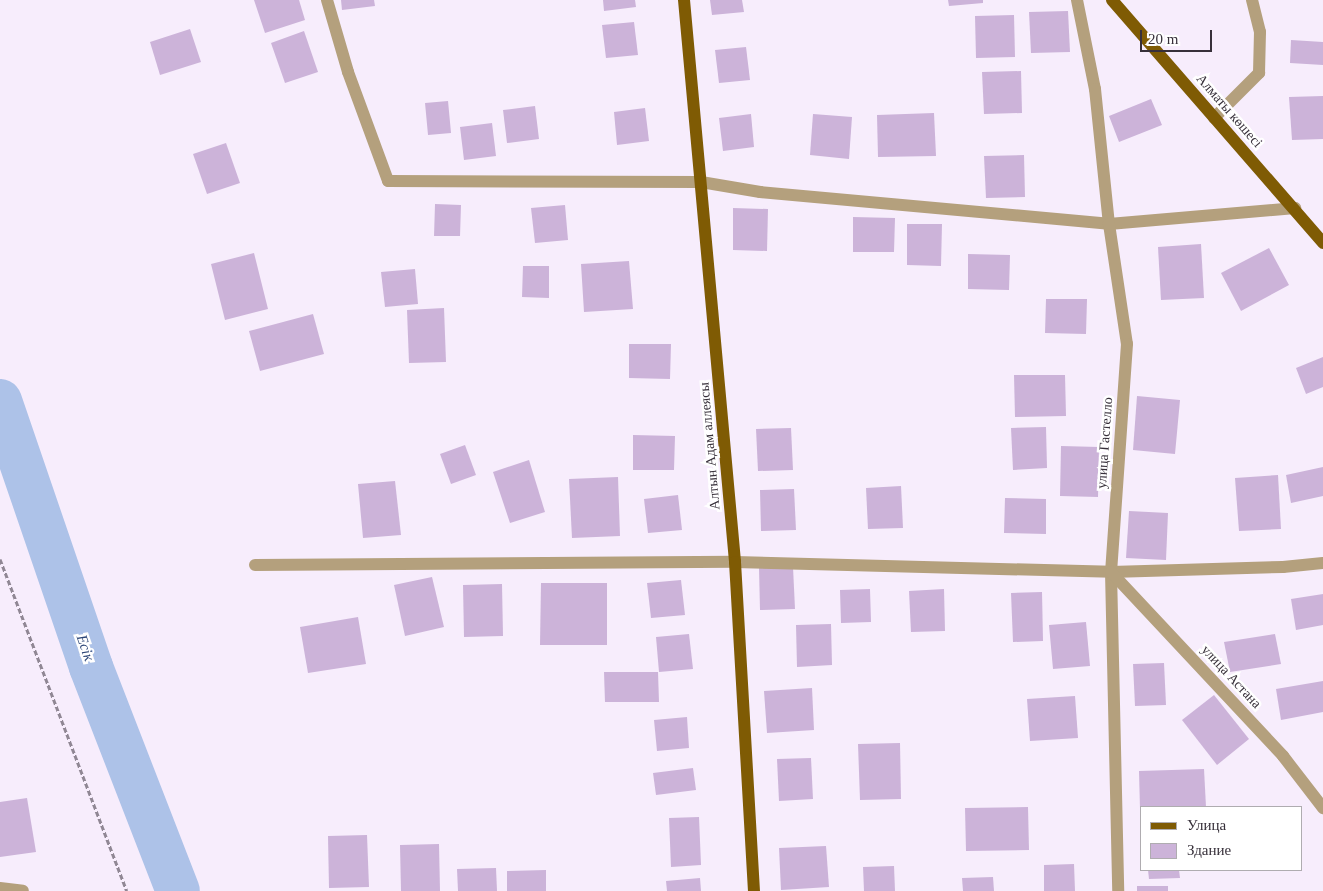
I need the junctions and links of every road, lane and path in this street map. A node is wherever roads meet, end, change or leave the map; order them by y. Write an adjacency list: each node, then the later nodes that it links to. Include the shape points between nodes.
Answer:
1 (327, 0): 7 (street, via 348,72 388,181)
2 (684, 0): 7 (main road, Алтын Адам аллеясы)
3 (1077, 0): 9 (street, улица Гастелло, via 1095,89)
4 (1112, 0): 6 (main road, Алматы көшесі)
5 (1252, 0): 6 (street, via 1260,32 1260,73)
6 (1214, 118): 8 (main road, Алматы көшесі)
7 (701, 182): 9 (street, via 760,192); 12 (main road, Алтын Адам аллеясы)
8 (1295, 208): 9 (street); 10 (main road, Алматы көшесі)
9 (1109, 224): 15 (street, улица Гастелло, via 1127,344)
10 (1323, 243)
11 (0, 559): 19 (path)
12 (735, 562): 14 (street); 15 (street); 20 (main road, Алтын Адам аллеясы)
13 (1323, 563): 15 (street, via 1282,568)
14 (255, 565)
15 (1111, 572): 16 (street, улица Астана, via 1283,756); 21 (street, улица Гастелло)
16 (1323, 808)
17 (0, 888): 18 (street)
18 (23, 891)
19 (127, 891)
20 (754, 891)
21 (1118, 891)

